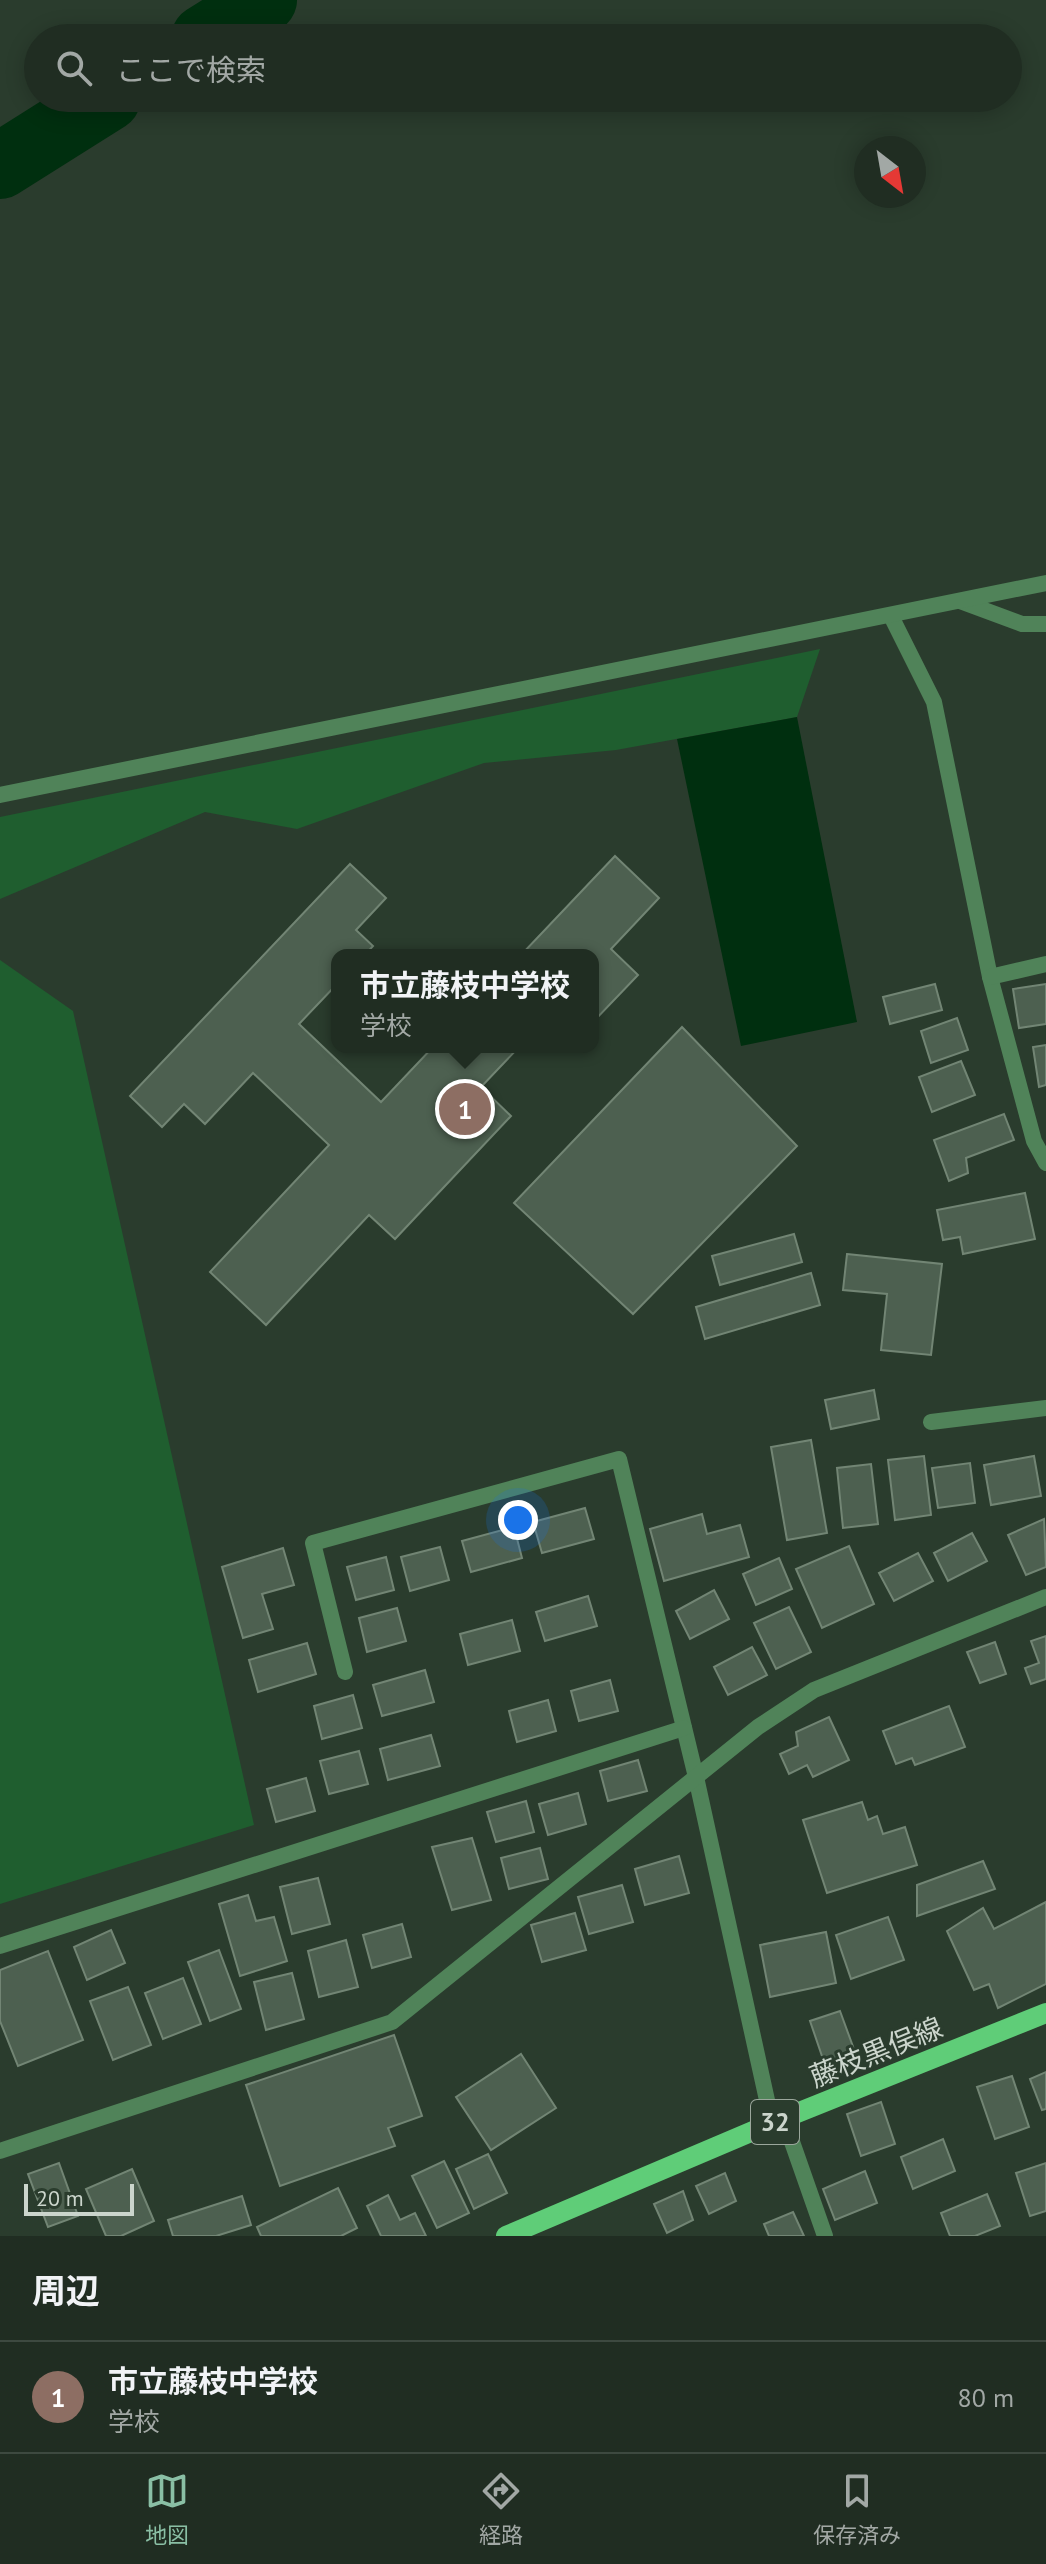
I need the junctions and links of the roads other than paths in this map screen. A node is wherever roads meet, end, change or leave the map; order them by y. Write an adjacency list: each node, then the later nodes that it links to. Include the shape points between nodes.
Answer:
1 (1046, 583): 2 (street)
2 (959, 601): 3 (street); 4 (street, via 1022,624)
3 (891, 616): 5 (street); 7 (street, via 934,702)
4 (1046, 624)
5 (0, 795)
6 (1046, 964): 7 (street)
7 (990, 977): 8 (street, via 1034,1141)
8 (1046, 1163)
9 (1046, 1408): 10 (street)
10 (931, 1422)
11 (1046, 1597): 14 (street, via 814,1690)
12 (345, 1672): 13 (street, via 313,1543 619,1459)
13 (684, 1728): 14 (street); 15 (street)
14 (696, 1777): 17 (street); 18 (street, via 392,2022)
15 (0, 1946)
16 (1046, 2013): 17 (main road, 藤枝黒俣線 / 32)
17 (778, 2121): 19 (main road, 藤枝黒俣線 / 32); 20 (street)
18 (0, 2151)
19 (506, 2236)
20 (825, 2236)

